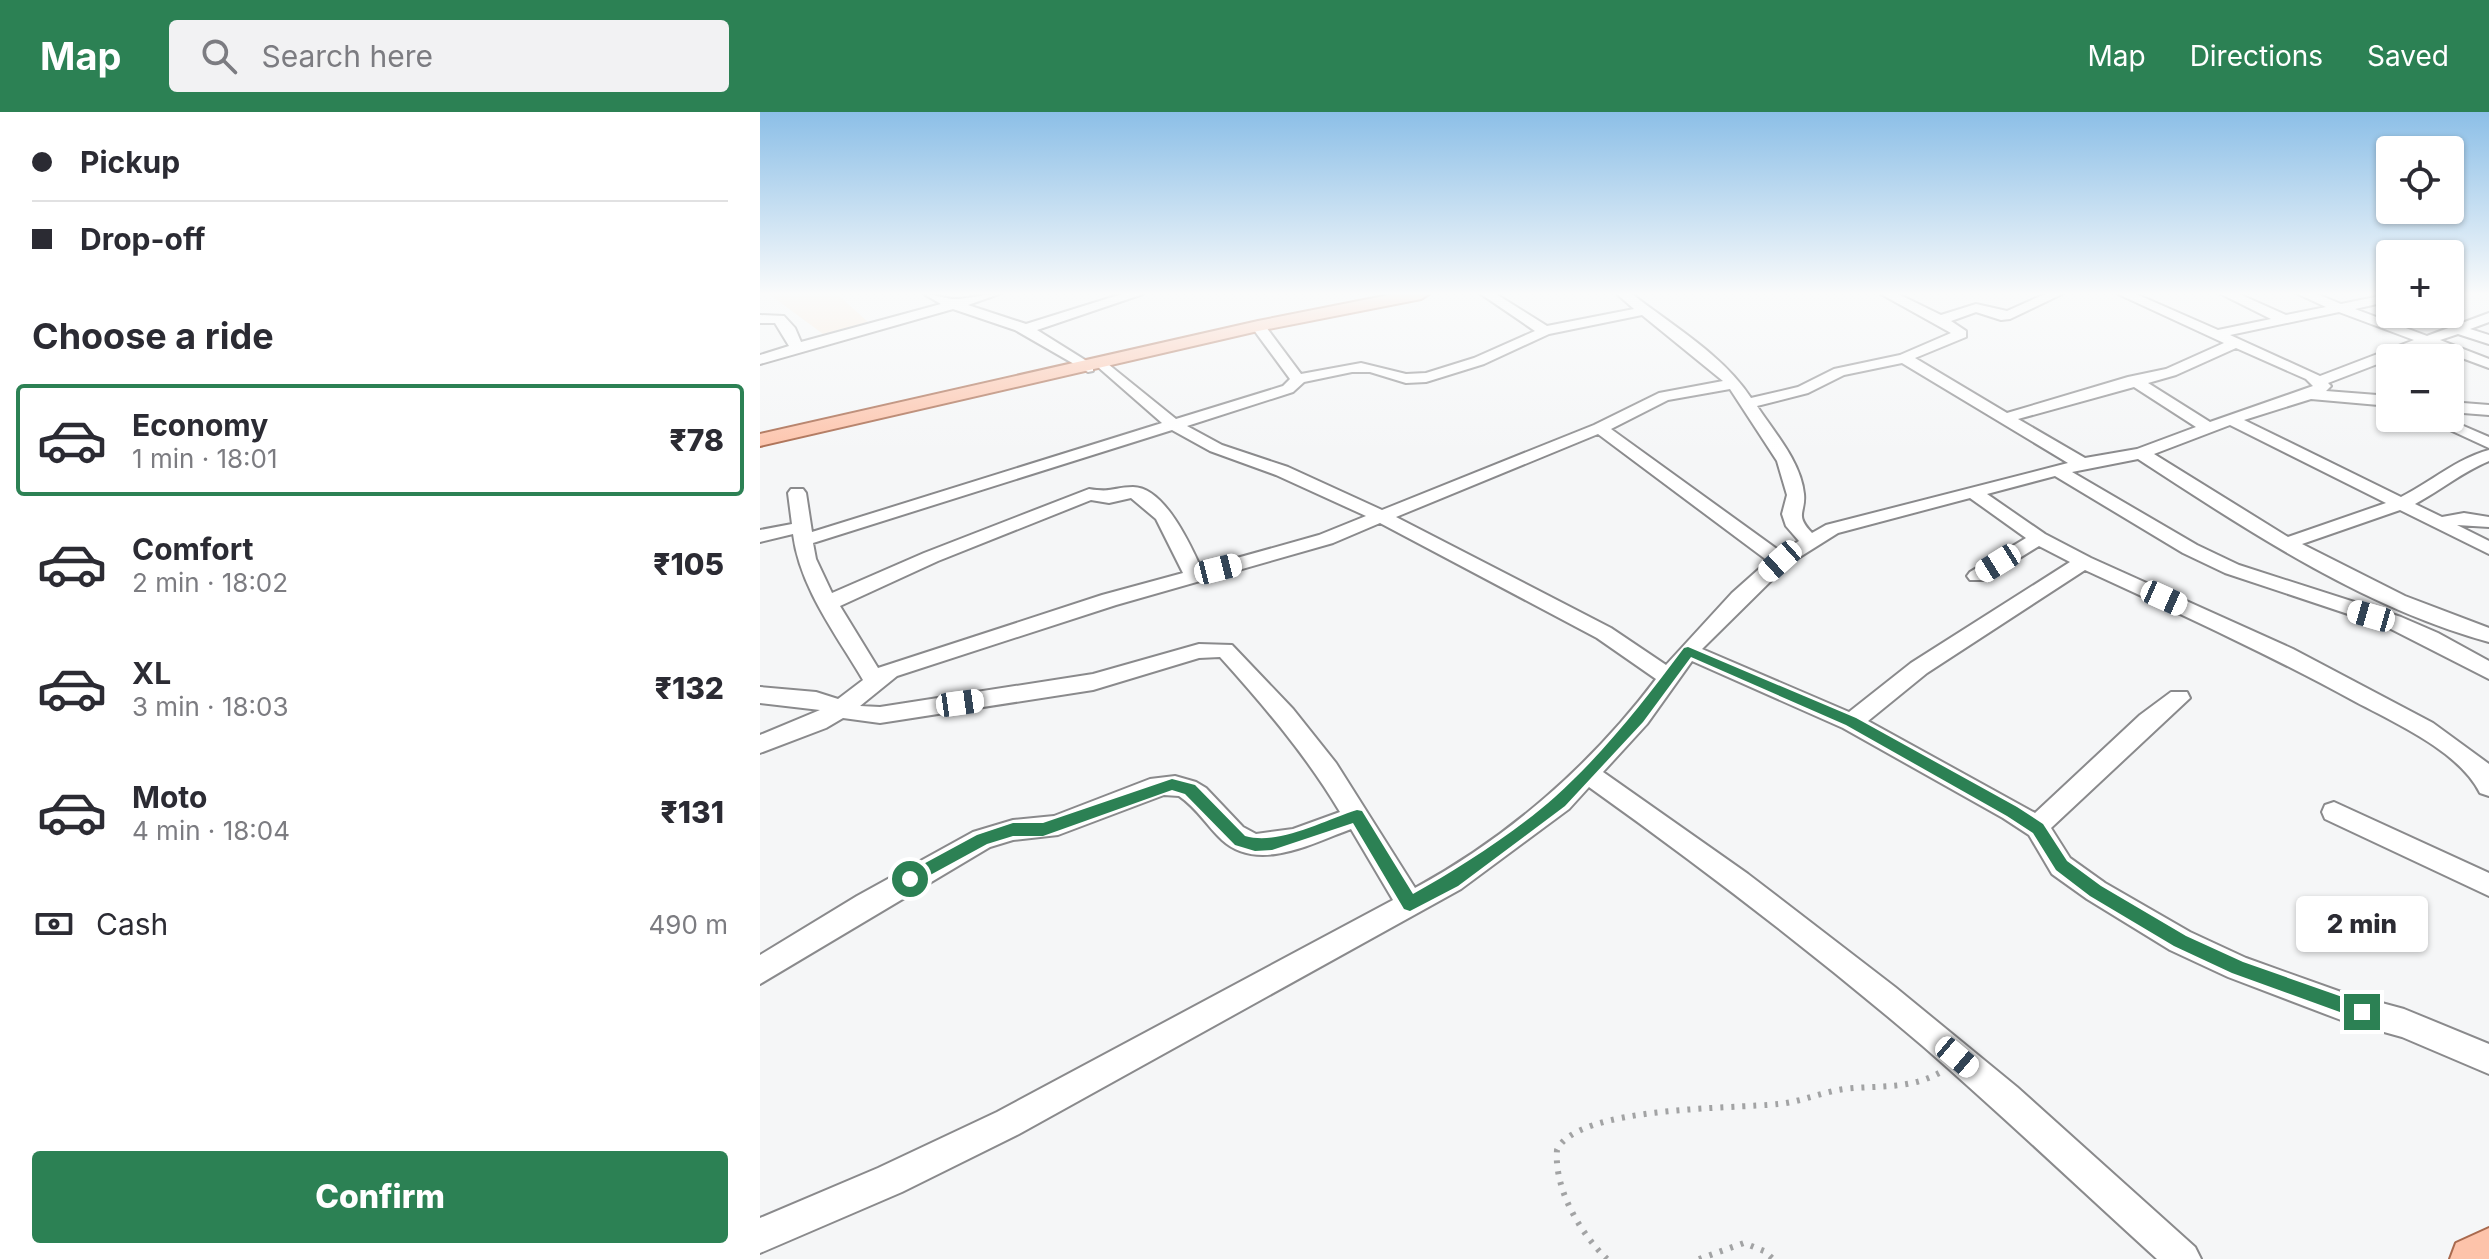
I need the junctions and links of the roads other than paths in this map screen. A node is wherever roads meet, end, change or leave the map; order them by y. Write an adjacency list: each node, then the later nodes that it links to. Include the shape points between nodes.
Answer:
1 (797, 348): 13 (street)
2 (1062, 348): 15 (street)
3 (1170, 348): 15 (main road)
4 (1274, 348): 16 (street)
5 (1509, 348): 16 (street, via 1420,378 1397,378 1362,367)
6 (1692, 348): 19 (street)
7 (1932, 348): 12 (street)
8 (2226, 348): 17 (street, via 2171,372)
9 (2246, 348): 18 (street)
10 (2412, 348): 18 (street)
11 (2445, 348): 14 (street)
12 (1904, 358): 19 (street, via 1839,372 1803,390); 23 (street)
13 (760, 360)
14 (2489, 364)
15 (1095, 366): 25 (street); 29 (main road)
16 (1297, 379): 25 (street, via 1288,389)
17 (2133, 380): 23 (street); 27 (street)
18 (2316, 388): 20 (street); 24 (street)
19 (1741, 394): 26 (street, via 1664,396); 44 (street, via 1785,461 1796,495 1791,514)
20 (2376, 399)
21 (2464, 408): 22 (street)
22 (2489, 410)
23 (2005, 418): 33 (street)
24 (2232, 420): 27 (street); 37 (street)
25 (1172, 424): 38 (street, via 1216,448 1282,471); 41 (street)
26 (1600, 428): 38 (street); 47 (street)
27 (2208, 428): 31 (street)
28 (2464, 432): 30 (street)
29 (760, 440)
30 (2489, 443)
31 (2141, 453): 33 (street); 45 (street)
32 (2489, 455): 37 (street, via 2461,466)
33 (2082, 464): 34 (street)
34 (2058, 471): 35 (street); 54 (street, via 2232,569 2394,622)
35 (1973, 492): 43 (street); 44 (street, via 1832,529)
36 (797, 493): 41 (street)
37 (2404, 503): 40 (street); 45 (street)
38 (1384, 518): 49 (street); 55 (street, via 1604,633)
39 (2489, 522): 40 (street, via 2464,518)
40 (2441, 523): 46 (street)
41 (804, 534): 42 (street); 51 (street, via 806,559)
42 (760, 536)
43 (2038, 538): 48 (street); 50 (street)
44 (1810, 542): 47 (street)
45 (2288, 543): 52 (street, via 2398,601)
46 (2489, 548)
47 (1780, 561): 53 (street)
48 (2084, 562): 60 (street, via 1919,668); 63 (street, via 2285,654 2425,729 2483,772)
49 (1194, 575): 51 (street, via 1177,534 1147,499 1133,492 1109,498 1089,494); 56 (street, via 913,662)
50 (1977, 576)
51 (828, 603): 56 (street)
52 (2489, 635)
53 (1688, 651): 55 (street); 60 (street)
54 (2489, 671)
55 (1669, 677): 62 (street)
56 (874, 680): 59 (street)
57 (760, 695): 59 (street)
58 (2179, 698): 66 (street)
59 (844, 707): 61 (street); 65 (street, via 856,714 880,715 982,700 1093,682 1199,651 1225,650 1285,715)
60 (1851, 722): 66 (street)
61 (760, 744)
62 (1587, 773): 68 (street, via 1560,802 1452,881); 73 (street, via 1822,945 1957,1057)
63 (2489, 786)
64 (2334, 812): 67 (street)
65 (1357, 816): 68 (street); 69 (street, via 1255,845 1240,841 1190,789 1155,789 1050,827 982,839)
66 (2036, 827): 70 (street, via 2061,866 2180,941 2238,968 2404,1023)
67 (2489, 885)
68 (1410, 904): 71 (street, via 1008,1123)
69 (760, 971)
70 (2489, 1059)
71 (760, 1236)
72 (2489, 1250): 74 (main road)
73 (2183, 1259)
74 (2472, 1259)

